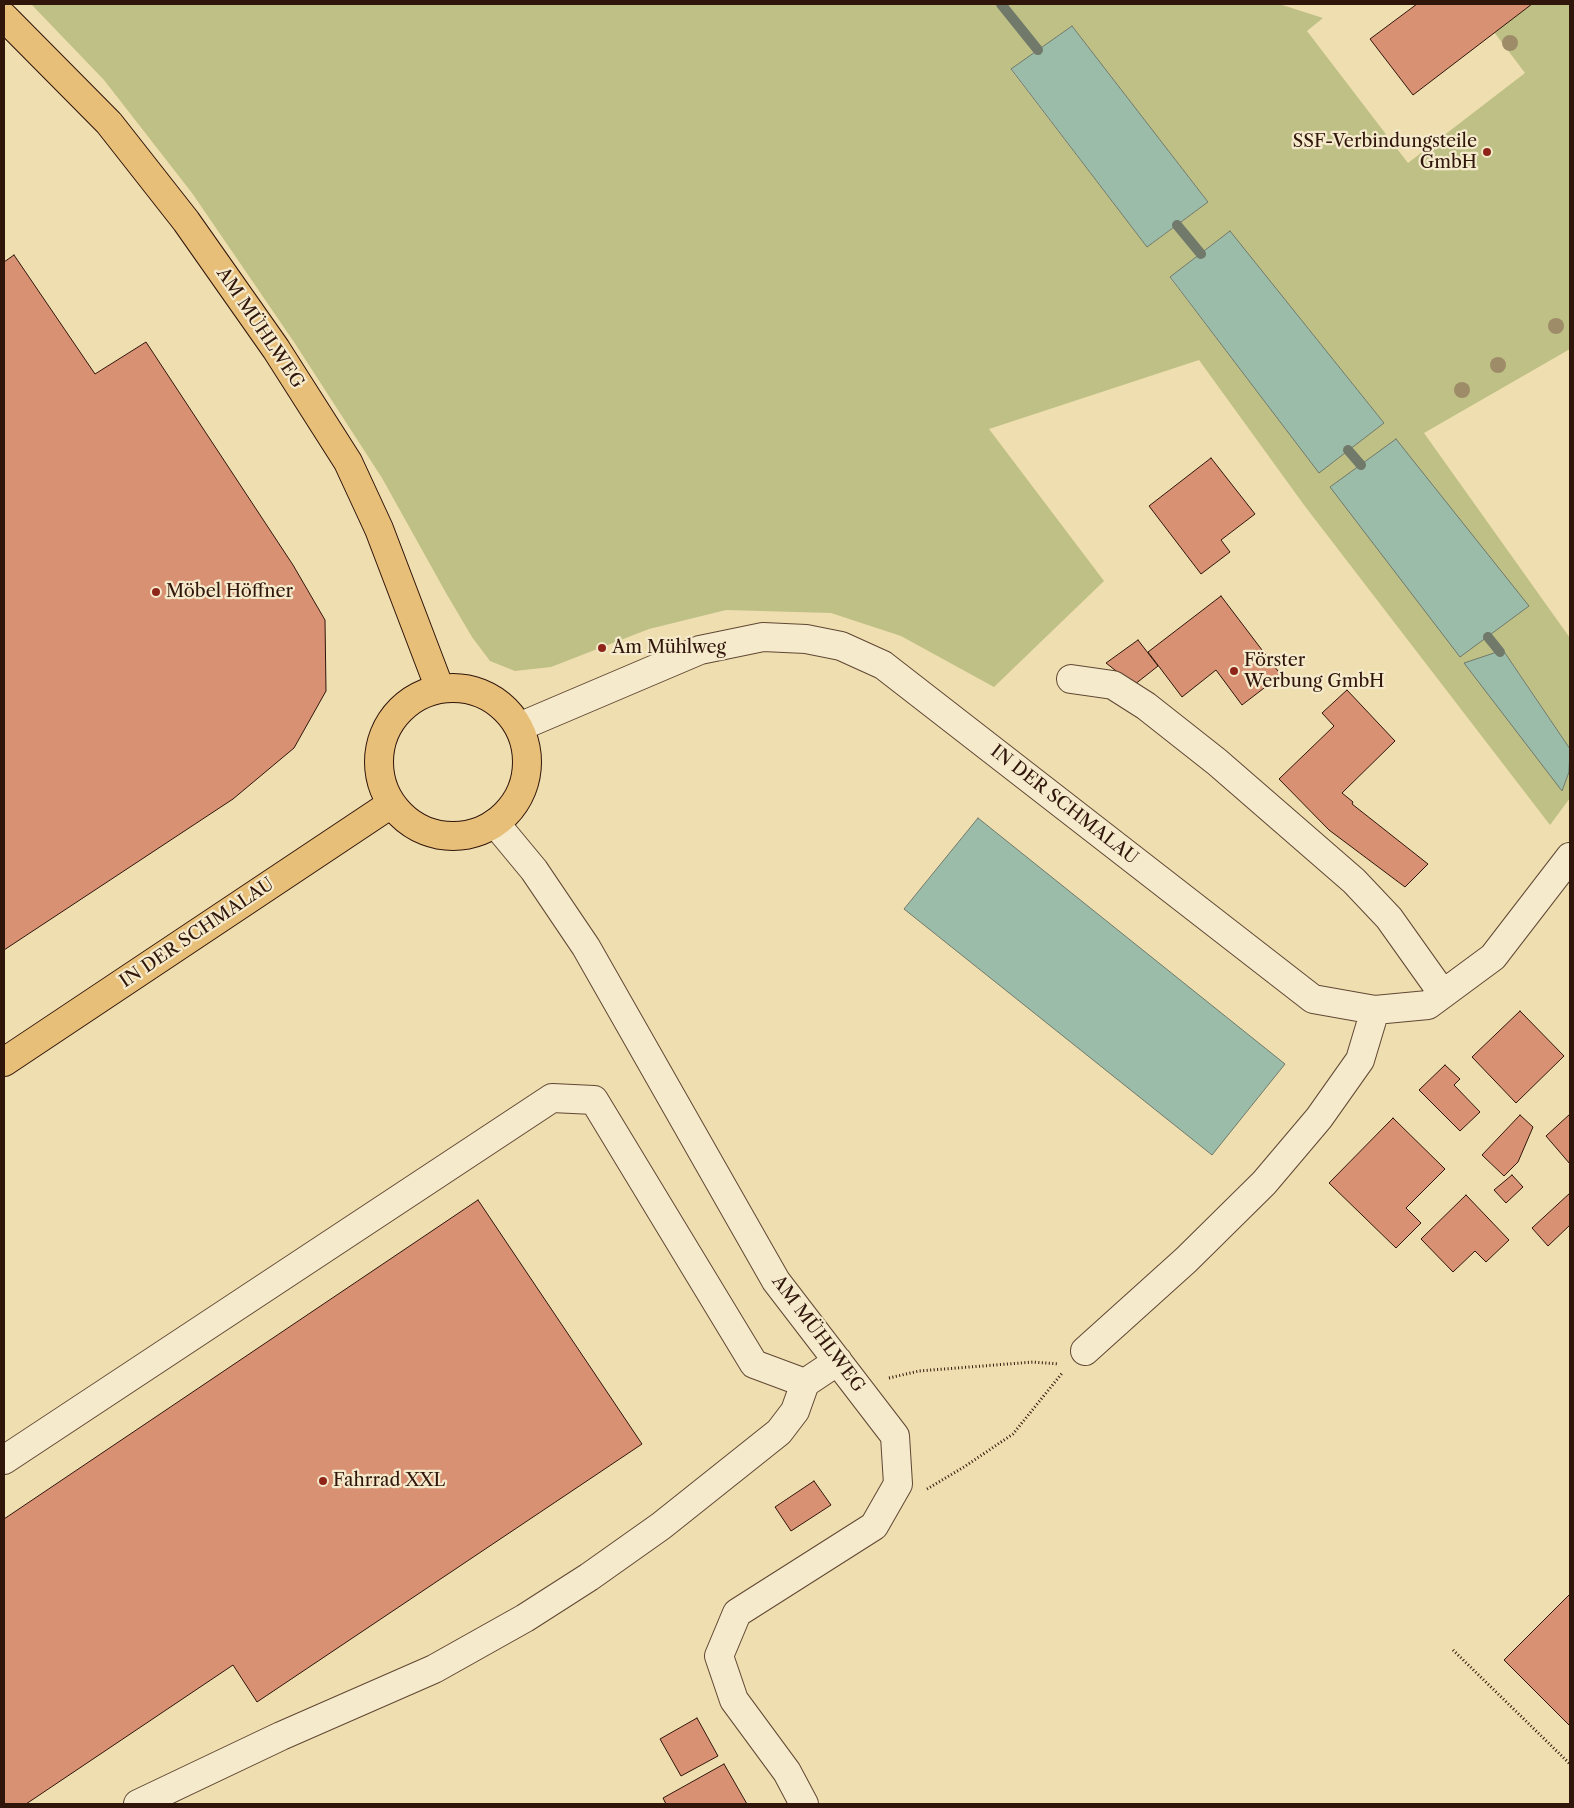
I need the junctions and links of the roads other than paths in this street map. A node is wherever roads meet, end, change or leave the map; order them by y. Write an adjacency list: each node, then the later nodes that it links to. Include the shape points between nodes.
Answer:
1 (4, 17): 3 (main road, AM MÜHLWEG, via 108,123 186,221 276,349 348,462 378,529)
2 (1071, 679): 8 (street, via 1113,685 1146,706 1224,769 1354,881 1390,918)
3 (440, 689): 4 (main road, via 463,688 486,695 505,708); 5 (main road, via 417,697 398,712 384,733 378,757 381,782)
4 (519, 727): 6 (main road, via 526,747 527,769 522,790 512,809); 9 (street, IN DER SCHMALAU, via 700,650 762,637 841,646 883,665 1313,999)
5 (391, 804): 6 (main road, via 414,825 427,832 451,837 474,834); 10 (main road, IN DER SCHMALAU)
6 (495, 823): 12 (street, AM MÜHLWEG, via 534,870 586,947 776,1280)
7 (1566, 874): 8 (street, IN DER SCHMALAU, via 1493,957)
8 (1442, 994): 9 (street, IN DER SCHMALAU, via 1428,1005)
9 (1375, 1010): 11 (street, via 1360,1060 1320,1118 1257,1190)
10 (4, 1062)
11 (1078, 1358)
12 (838, 1361): 13 (street); 16 (street, AM MÜHLWEG, via 895,1436 898,1484 874,1526 737,1613 719,1656 734,1700 787,1772)
13 (805, 1384): 14 (street, via 754,1364 594,1100 552,1098); 15 (street, via 795,1411 779,1432 661,1526 525,1618 427,1672)
14 (4, 1460)
15 (138, 1804)
16 (804, 1804)

